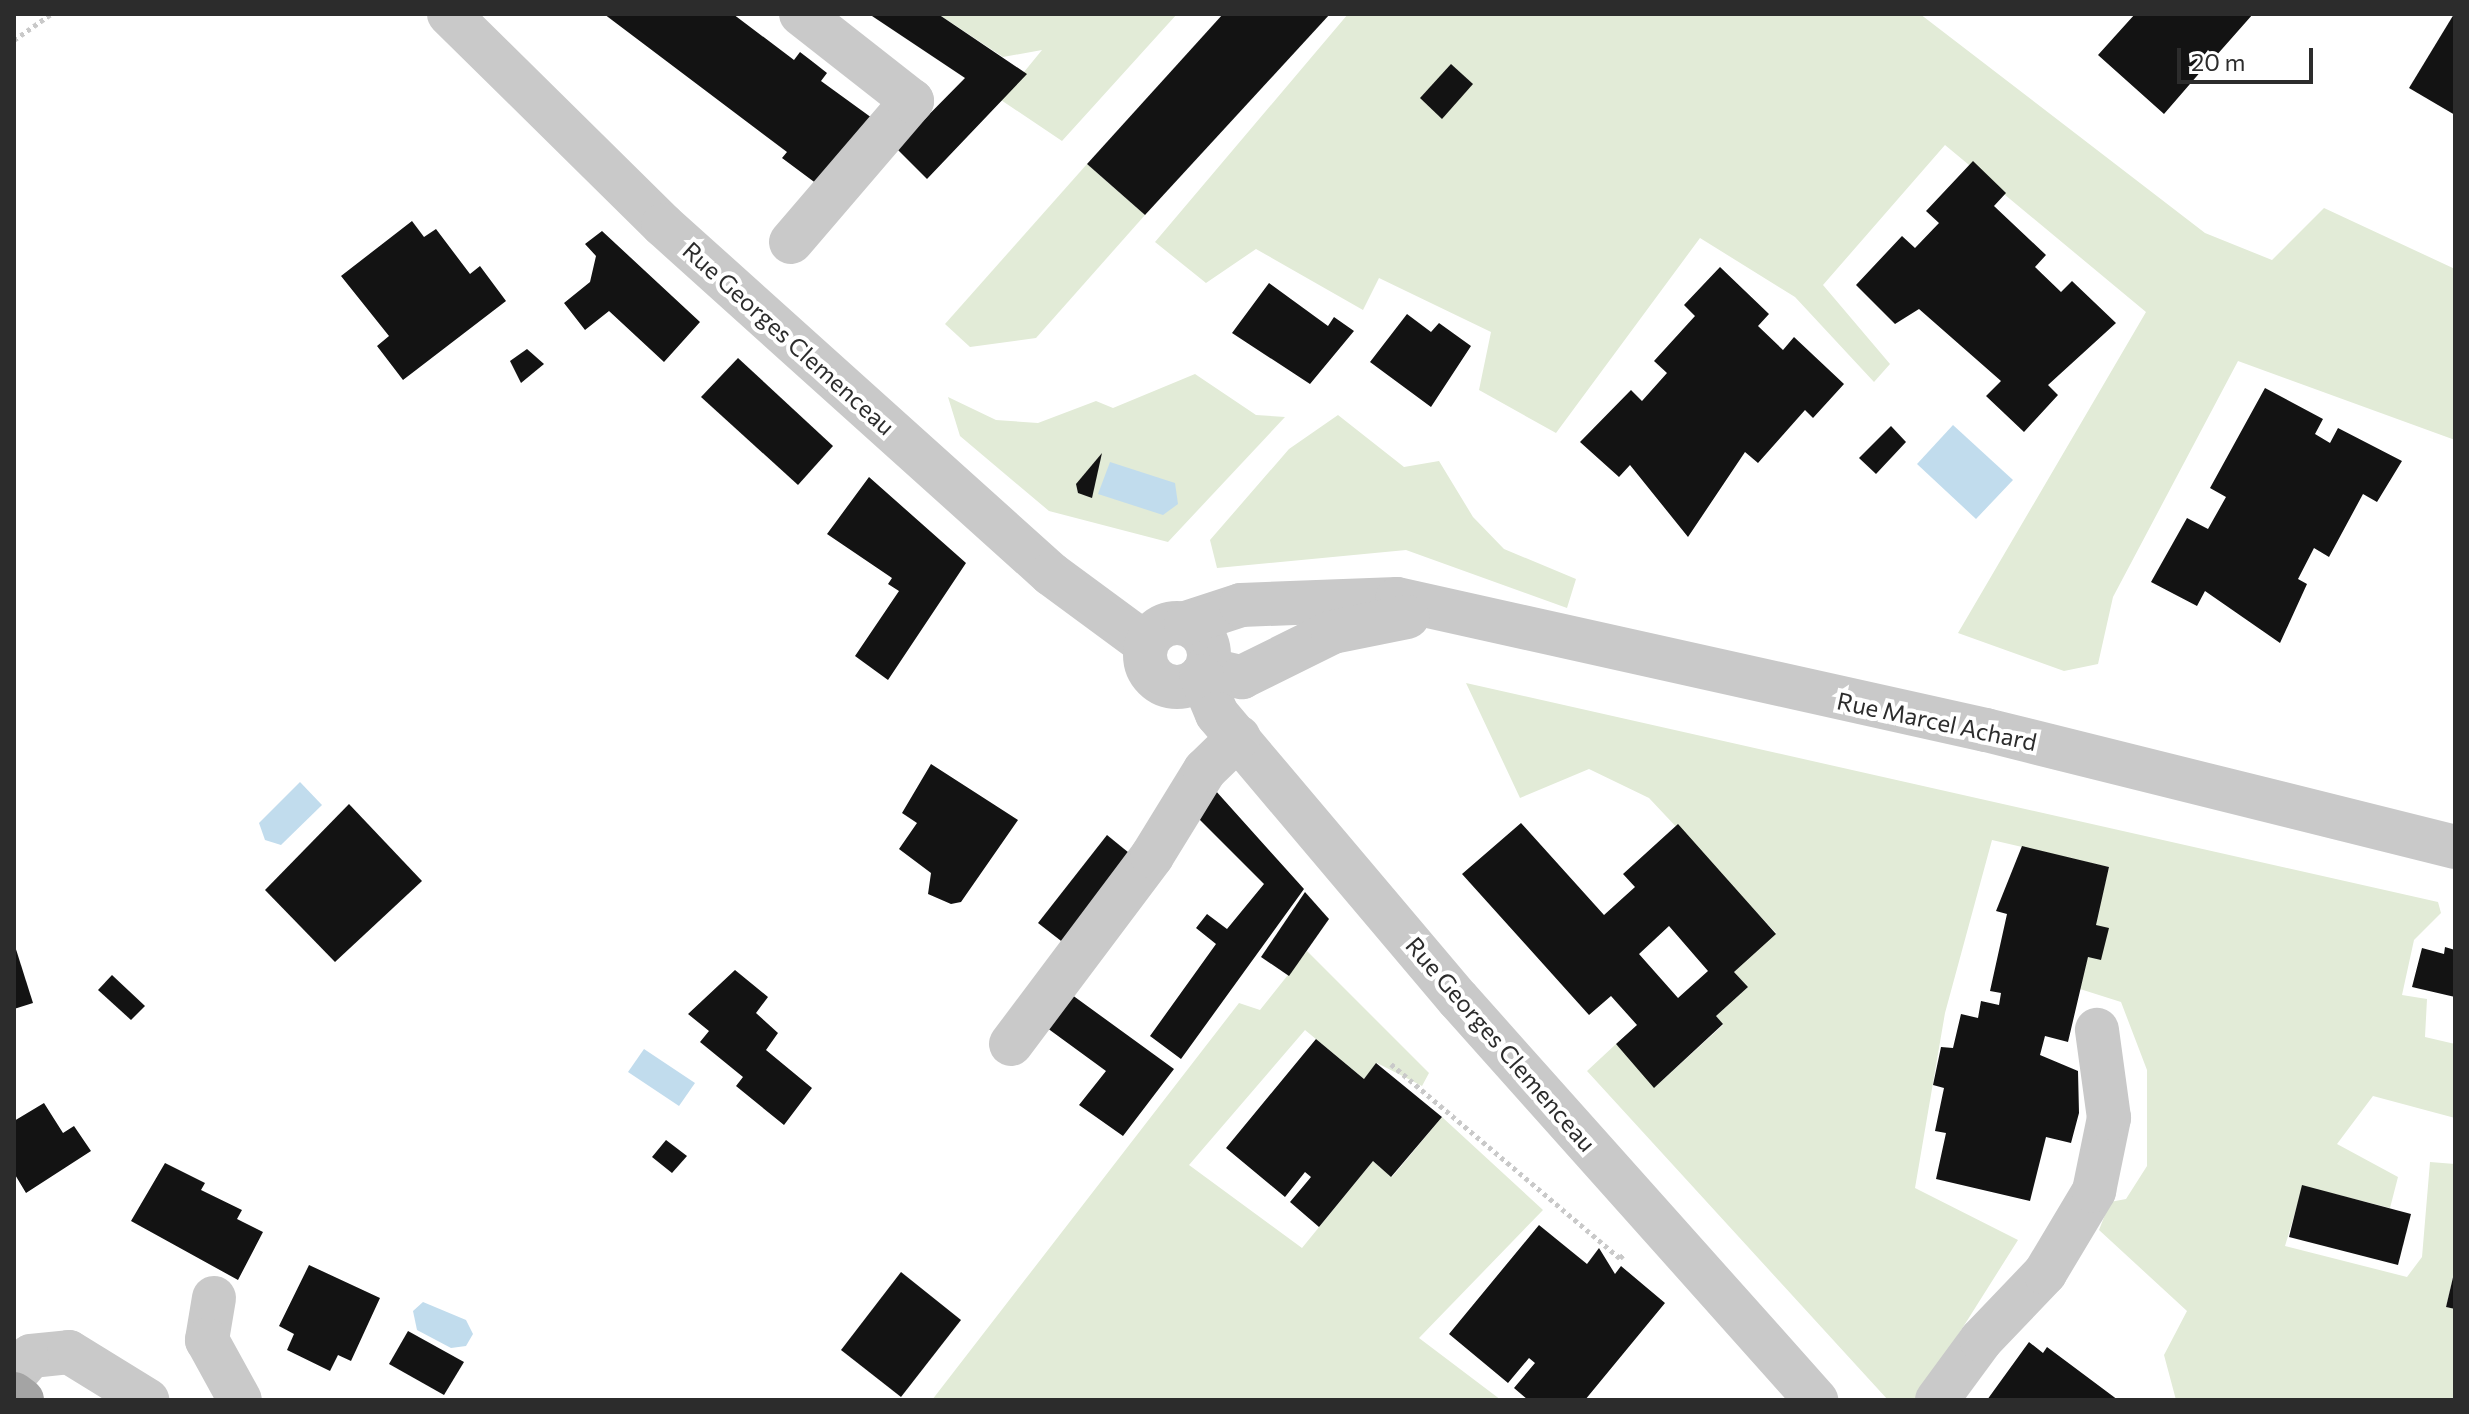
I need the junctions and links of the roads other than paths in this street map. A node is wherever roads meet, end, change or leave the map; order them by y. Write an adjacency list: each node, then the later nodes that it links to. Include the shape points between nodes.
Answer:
1 (449, 14): 6 (street, Rue Georges Clemenceau, via 663,225 1051,574)
2 (801, 14): 3 (street, via 912,101)
3 (791, 242)
4 (1452, 615): 5 (street, Rue Marcel Achard, via 1397,599 1325,598 1227,608); 7 (street, Rue Marcel Achard, via 1333,632 1242,677); 9 (street, Rue Marcel Achard, via 1986,730)
5 (1186, 623): 6 (street, via 1158,628); 7 (street, via 1207,641)
6 (1146, 644): 7 (street, via 1149,672 1164,685 1184,686)
7 (1204, 673): 8 (street, Rue Georges Clemenceau, via 1217,714)
8 (1239, 737): 11 (street, via 1205,770 1152,856); 18 (street, Rue Georges Clemenceau, via 1458,999)
9 (2437, 842)
10 (2097, 1030): 19 (street, via 2109,1118 2094,1191 2045,1273)
11 (1011, 1044)
12 (214, 1298): 17 (street, via 207,1340)
13 (14, 1376): 16 (street, via 31,1356 69,1352)
14 (14, 1394): 15 (main road)
15 (22, 1400)
16 (147, 1400)
17 (240, 1400)
18 (1816, 1400)
19 (1937, 1400)

